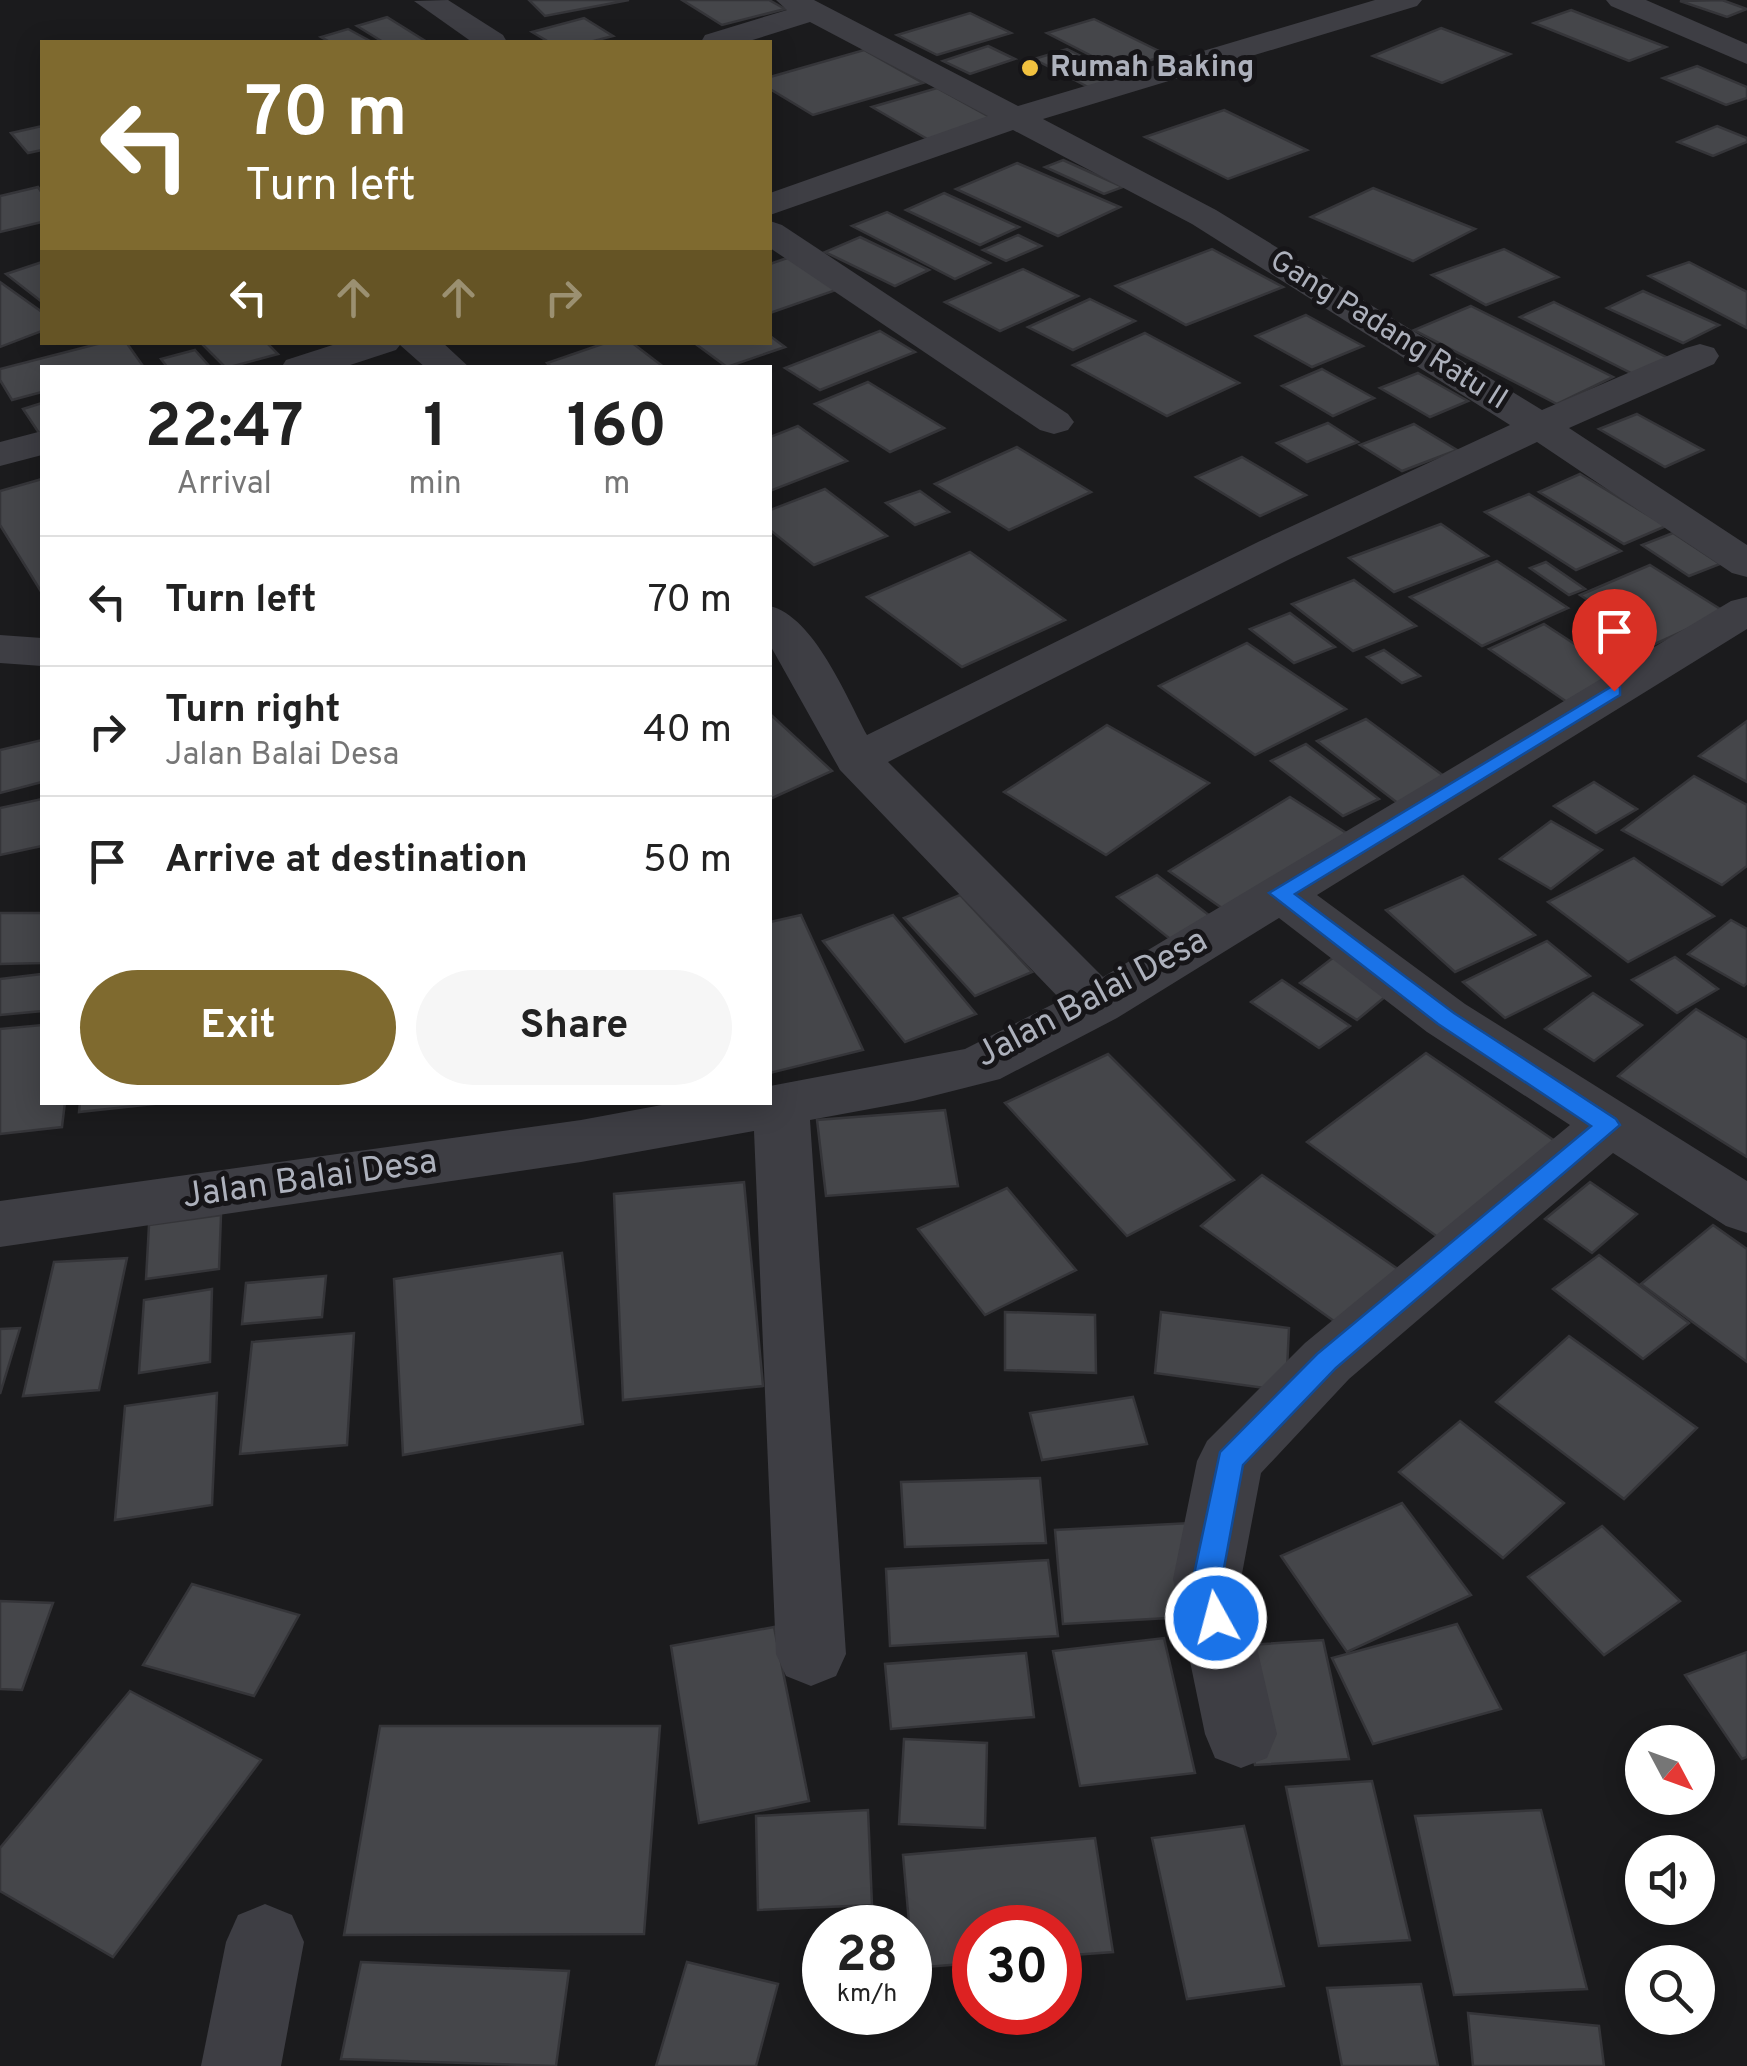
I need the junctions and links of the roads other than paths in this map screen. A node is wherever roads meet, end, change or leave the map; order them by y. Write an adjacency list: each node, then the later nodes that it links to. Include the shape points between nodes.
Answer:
1 (1407, 0): 8 (street)
2 (1621, 0): 7 (street)
3 (429, 1): 5 (street)
4 (800, 6): 6 (street); 8 (street, Gang Padang Ratu II)
5 (489, 40)
6 (721, 40)
7 (1747, 55)
8 (1017, 117): 9 (street); 17 (street, Gang Padang Ratu II, via 1204,217)
9 (772, 204)
10 (772, 233): 16 (street)
11 (373, 345): 14 (street)
12 (421, 345): 15 (street)
13 (1700, 356): 17 (street)
14 (310, 365)
15 (447, 365)
16 (1054, 422)
17 (1538, 424): 20 (street, Gang Padang Ratu II); 25 (street, via 1268,551)
18 (40, 443): 19 (street)
19 (0, 454)
20 (1747, 564)
21 (1747, 610): 26 (street, Jalan Balai Desa)
22 (772, 621): 25 (street, via 793,643)
23 (0, 649): 24 (street)
24 (40, 652)
25 (857, 760): 27 (street)
26 (1280, 893): 27 (street, Jalan Balai Desa); 32 (street, via 1446,1018)
27 (1098, 1005): 28 (street, Jalan Balai Desa, via 980,1065)
28 (781, 1104): 30 (street, Jalan Balai Desa); 35 (street)
29 (770, 1105): 31 (street, Jalan Balai Desa)
30 (772, 1105)
31 (578, 1122): 34 (street, Jalan Balai Desa)
32 (1608, 1125): 33 (street); 36 (street, via 1326,1361 1230,1460 1208,1579)
33 (1747, 1210)
34 (0, 1224)
35 (811, 1654)
36 (1240, 1734)
37 (265, 1942): 38 (street)
38 (241, 2066)

